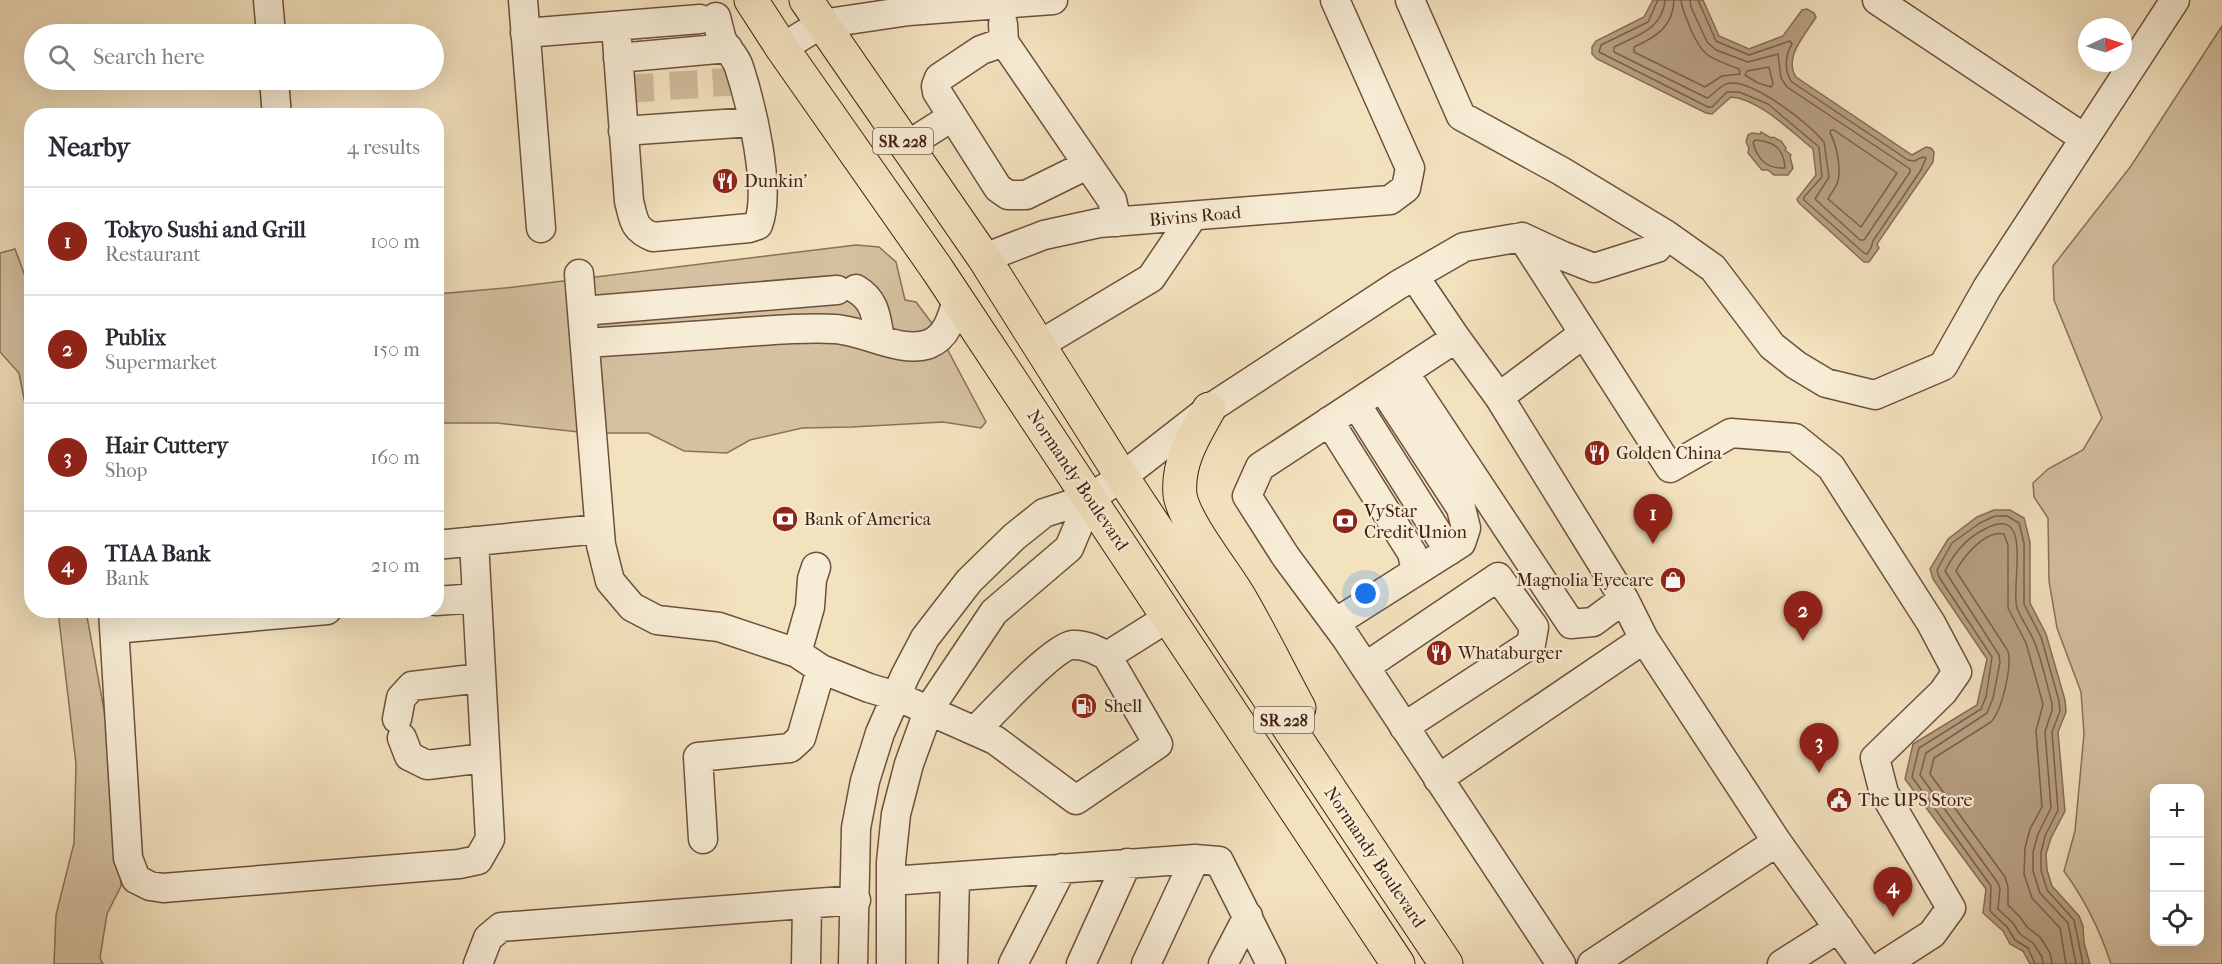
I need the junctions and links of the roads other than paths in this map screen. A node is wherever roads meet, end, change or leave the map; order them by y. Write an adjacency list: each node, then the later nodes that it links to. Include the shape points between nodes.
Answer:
1 (268, 0): 13 (street)
2 (522, 0): 15 (street)
3 (1053, 0): 9 (street)
4 (1335, 0): 25 (street, Bivins Road, via 1410,168 1406,188 1390,200)
5 (1410, 0): 28 (street, via 1461,116)
6 (1877, 0): 22 (street)
7 (2175, 0): 22 (street)
8 (752, 3): 11 (street, via 724,16); 17 (main road, Normandy Boulevard / SR 228)
9 (1003, 4): 10 (street); 16 (street)
10 (881, 7): 12 (street)
11 (701, 12): 14 (street); 18 (street, via 723,40)
12 (814, 12): 17 (street); 23 (main road, Normandy Boulevard / SR 228)
13 (270, 24)
14 (616, 26): 15 (street); 18 (street)
15 (525, 33): 27 (street)
16 (1004, 42): 21 (street, via 981,50 939,78 937,92); 24 (street)
17 (782, 48): 33 (main road, Normandy Boulevard / SR 228)
18 (680, 60): 18 (street, via 738,64 686,119)
19 (275, 90): 20 (street)
20 (276, 108)
21 (952, 117): 23 (street); 24 (street, via 998,188 1008,195 1026,195)
22 (2084, 138): 28 (street, via 1986,288 1943,366 1875,396 1826,383 1772,346 1713,268)
23 (906, 146): 30 (main road, Normandy Boulevard / SR 228)
24 (1087, 165): 26 (street, via 1112,200)
25 (1193, 216): 26 (street, Bivins Road); 39 (street, via 1151,278)
26 (1117, 222): 30 (street, Bivins Road, via 1044,235)
27 (541, 228)
28 (1665, 234): 29 (street, via 1657,248 1594,268)
29 (1522, 237): 32 (street, via 1464,247); 35 (street)
30 (984, 258): 39 (main road, Normandy Boulevard / SR 228)
31 (579, 274): 34 (street)
32 (1414, 276): 36 (street); 42 (street)
33 (957, 300): 37 (street, via 945,332 931,343 915,347); 44 (main road, Normandy Boulevard / SR 228)
34 (582, 311): 37 (street, via 847,289 867,296 875,311); 38 (street)
35 (1583, 334): 40 (street); 97 (street, via 1671,468 1731,433 1795,438 1831,467 1931,623 1957,672 1943,692 1875,758 1884,793 1951,908 1932,934)
36 (1456, 338): 40 (street); 41 (street)
37 (880, 339): 38 (street, via 838,329 796,329)
38 (585, 344): 45 (street)
39 (1039, 345): 43 (main road, Normandy Boulevard / SR 228)
40 (1499, 397): 51 (street)
41 (1360, 401): 48 (street); 48 (street, via 1412,553); 51 (street, via 1571,624 1593,622); 56 (street, via 1260,468 1246,496)
42 (1209, 409): 43 (street); 68 (main road, via 1185,451 1180,485 1182,504 1239,597 1300,709)
43 (1122, 477): 44 (street); 68 (main road, Normandy Boulevard / SR 228)
44 (1090, 498): 53 (main road, Normandy Boulevard / SR 228); 63 (street, via 1044,513 969,581 925,638); 64 (street, via 1069,548 994,612)
45 (599, 529): 46 (street); 58 (street, via 610,581 632,607 657,620 719,627)
46 (474, 541): 47 (street); 50 (street)
47 (444, 544)
48 (1439, 557): 56 (street)
49 (816, 567): 58 (street)
50 (477, 598): 52 (street); 62 (street)
51 (1624, 599): 57 (street)
52 (444, 600)
53 (1168, 617): 59 (street); 91 (main road, Normandy Boulevard / SR 228)
54 (156, 618): 55 (street)
55 (113, 620): 67 (street, via 128,858 136,879 150,886 478,860 490,839)
56 (1335, 623): 60 (street)
57 (1644, 639): 69 (street); 71 (street)
58 (797, 653): 61 (street)
59 (1107, 656): 66 (street, via 1089,646 1070,645 1045,661); 66 (street, via 1158,744 1076,800 995,740)
60 (1365, 667): 65 (street); 65 (street, via 1498,577 1534,627 1531,645)
61 (821, 669): 63 (street); 70 (street, via 801,738 790,748 698,757)
62 (481, 678): 67 (street); 67 (street, via 412,686 401,698 399,728 409,756 427,765)
63 (896, 696): 64 (street); 77 (street, via 865,781 856,828)
64 (929, 710): 66 (street); 76 (street, via 896,814)
65 (1404, 727): 69 (street)
66 (975, 731)
67 (485, 758)
68 (1314, 765): 92 (main road, Normandy Boulevard / SR 228)
69 (1438, 779): 93 (street)
70 (703, 839)
71 (1778, 842): 80 (street); 94 (street)
72 (1195, 859): 73 (street); 79 (street, via 1219,861); 88 (street)
73 (1127, 863): 74 (street); 87 (street)
74 (1062, 868): 75 (street); 86 (street)
75 (955, 877): 76 (street); 85 (street)
76 (891, 881): 84 (street)
77 (856, 900): 78 (street); 83 (street)
78 (807, 903): 81 (street, via 501,927 488,938); 82 (street)
79 (1248, 916): 89 (street); 90 (street)
80 (1839, 928): 95 (street); 96 (street)
81 (478, 964)
82 (806, 964)
83 (853, 964)
84 (891, 964)
85 (952, 964)
86 (1013, 964)
87 (1081, 964)
88 (1146, 964)
89 (1223, 964)
90 (1271, 964)
91 (1398, 964)
92 (1446, 964)
93 (1561, 964)
94 (1592, 964)
95 (1782, 964)
96 (1864, 964)
97 (1885, 964)

